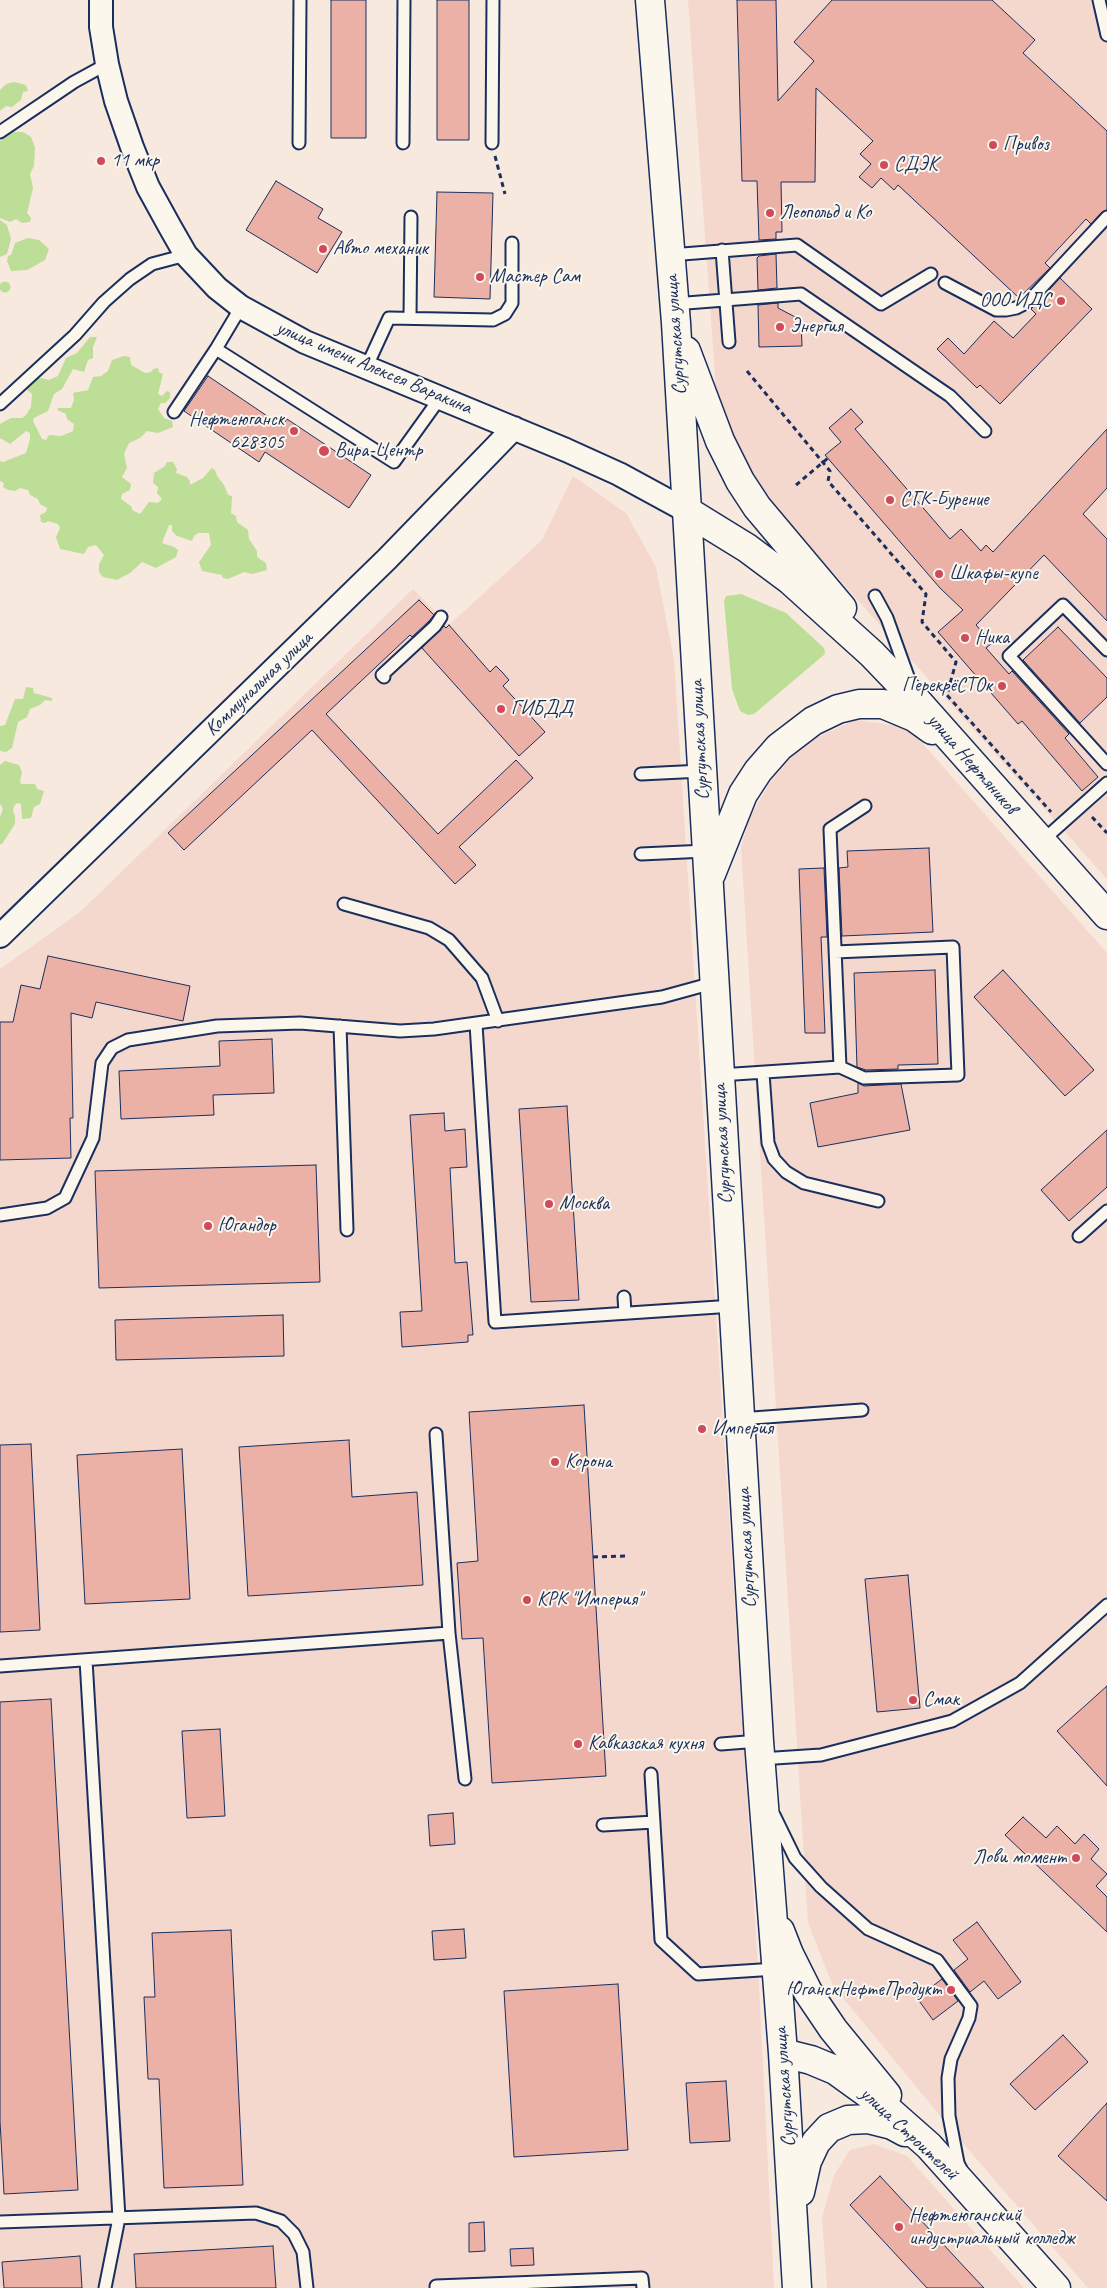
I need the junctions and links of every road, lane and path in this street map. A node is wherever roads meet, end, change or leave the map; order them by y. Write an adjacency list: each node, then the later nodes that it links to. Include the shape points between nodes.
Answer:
1 (101, 0): 8 (street, улица имени Алексея Варакина, via 101,27)
2 (300, 0): 10 (lane)
3 (404, 0): 11 (lane)
4 (493, 0): 12 (lane)
5 (650, 0): 19 (main road, Сургутская улица)
6 (1099, 0): 7 (lane)
7 (1107, 35)
8 (107, 64): 9 (lane, via 74,82); 18 (street, улица имени Алексея Варакина, via 116,101 148,187)
9 (0, 132)
10 (299, 143)
11 (403, 143)
12 (492, 143): 13 (path)
13 (504, 194)
14 (411, 217): 25 (lane)
15 (1107, 217): 21 (lane, via 1028,302 1016,308 996,310)
16 (512, 244): 25 (lane, via 512,303 505,314 494,320)
17 (722, 250): 19 (lane); 20 (lane, via 796,245 881,304); 22 (lane)
18 (186, 255): 23 (street, улица имени Алексея Варакина, via 217,288); 31 (lane, via 152,264 130,279)
19 (670, 255): 24 (main road, Сургутская улица)
20 (932, 274)
21 (945, 283)
22 (726, 300): 24 (lane); 26 (lane); 34 (lane, via 801,294 950,396)
23 (242, 307): 27 (lane); 28 (street, улица имени Алексея Варакина, via 305,342)
24 (675, 314): 38 (main road, Сургутская улица); 43 (main road, via 720,440 757,507)
25 (410, 318): 28 (lane, via 389,318)
26 (729, 342)
27 (216, 349): 30 (lane, via 394,462); 32 (lane)
28 (366, 368): 30 (street, улица имени Алексея Варакина)
29 (747, 371): 36 (path)
30 (440, 398): 33 (street, улица имени Алексея Варакина)
31 (0, 404)
32 (174, 412)
33 (514, 428): 38 (street, улица имени Алексея Варакина, via 619,474); 58 (street, Коммунальная улица, via 446,507 387,559)
34 (985, 431)
35 (828, 458): 36 (path)
36 (823, 462): 37 (path); 50 (path, via 830,471 828,481 926,594 922,622 956,662 947,696)
37 (796, 485)
38 (688, 510): 43 (main road, улица Нефтяников, via 790,580 832,616); 46 (main road, Сургутская улица)
39 (875, 596): 43 (lane, via 887,618)
40 (441, 617): 42 (lane, via 382,675)
41 (1107, 650): 45 (lane, via 1063,605 1009,656)
42 (384, 677)
43 (917, 701): 44 (main road, улица Нефтяников)
44 (959, 749): 52 (main road, улица Нефтяников); 55 (main road, via 914,717 884,704 852,705 813,721 779,747 743,794)
45 (1107, 764)
46 (702, 771): 47 (lane); 53 (main road, Сургутская улица)
47 (641, 774)
48 (1107, 783): 50 (lane)
49 (865, 806): 59 (lane, via 830,829)
50 (1061, 824): 51 (path, via 1090,815); 52 (lane)
51 (1107, 833)
52 (1041, 842): 57 (main road, улица Нефтяников)
53 (706, 851): 54 (lane); 55 (main road, Сургутская улица)
54 (641, 854)
55 (707, 884): 60 (main road, Сургутская улица)
56 (344, 904): 61 (lane, via 429,928 449,940 482,978)
57 (1107, 915)
58 (0, 936)
59 (836, 952): 64 (lane); 64 (lane, via 953,947 958,1075 864,1078)
60 (713, 983): 61 (lane, via 662,996); 66 (main road, Сургутская улица)
61 (498, 1021): 62 (lane)
62 (476, 1024): 63 (lane, via 400,1031); 74 (lane, via 495,1322)
63 (340, 1026): 69 (lane, via 217,1026 128,1040 112,1048 102,1063 93,1138 65,1198 47,1208); 70 (lane)
64 (840, 1067): 65 (lane)
65 (763, 1073): 66 (lane); 67 (lane, via 768,1143 774,1159 786,1172 804,1183)
66 (719, 1076): 73 (main road, Сургутская улица)
67 (878, 1201)
68 (1107, 1211): 71 (lane)
69 (0, 1215)
70 (346, 1230)
71 (1079, 1236)
72 (624, 1297): 74 (lane)
73 (732, 1306): 74 (lane); 76 (main road, Сургутская улица)
74 (625, 1313)
75 (862, 1410): 76 (lane)
76 (739, 1420): 85 (main road, Сургутская улица)
77 (436, 1434): 81 (lane)
78 (627, 1556): 79 (path)
79 (593, 1557)
80 (1107, 1605): 85 (lane, via 1020,1683 952,1721 821,1755)
81 (449, 1633): 82 (lane); 87 (lane)
82 (86, 1660): 83 (lane); 96 (lane)
83 (0, 1666)
84 (721, 1744): 85 (lane)
85 (759, 1750): 88 (main road, Сургутская улица)
86 (651, 1774): 89 (lane)
87 (465, 1779)
88 (762, 1788): 91 (main road, Сургутская улица); 95 (lane, via 795,1858 821,1887 868,1929 936,1960 971,2006 951,2058 948,2078 949,2116 958,2163)
89 (654, 1822): 90 (lane); 92 (lane, via 661,1940 698,1974)
90 (603, 1825)
91 (771, 1907): 92 (main road, Сургутская улица); 94 (main road, via 808,1992 833,2029)
92 (776, 1969): 93 (main road, Сургутская улица)
93 (783, 2053): 94 (main road, улица Строителей, via 835,2070 857,2084); 97 (main road, Сургутская улица)
94 (930, 2146): 95 (main road, улица Строителей); 97 (main road, via 892,2125 868,2120 848,2120 829,2128 816,2142 806,2161)
95 (972, 2194): 104 (main road, улица Строителей)
96 (119, 2218): 98 (lane); 99 (lane); 100 (lane, via 256,2213 280,2221 294,2234 304,2252)
97 (793, 2220): 103 (main road, Сургутская улица)
98 (0, 2222)
99 (104, 2288)
100 (307, 2288)
101 (436, 2288): 102 (lane, via 642,2278)
102 (643, 2288)
103 (797, 2288)
104 (1056, 2288)

